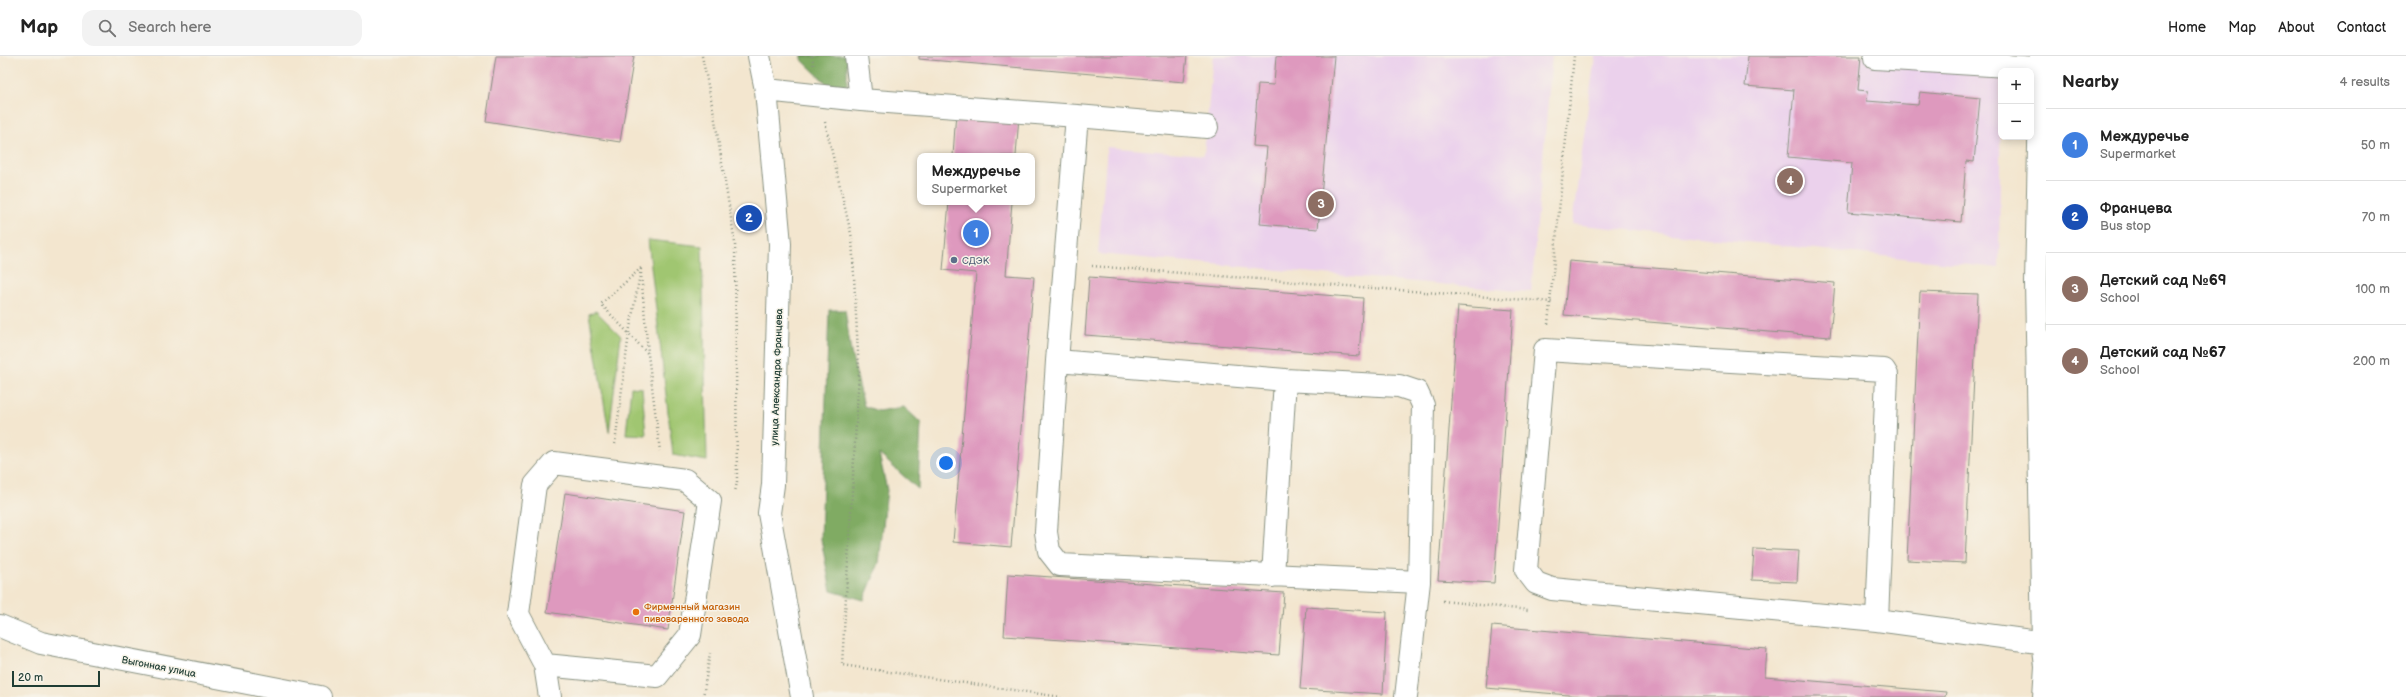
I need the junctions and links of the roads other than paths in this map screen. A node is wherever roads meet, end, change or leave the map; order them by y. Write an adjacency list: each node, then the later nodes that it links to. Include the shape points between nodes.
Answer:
1 (759, 56): 5 (street, улица Александра Францева)
2 (856, 56): 6 (street)
3 (1875, 58): 4 (street, via 2003,67)
4 (2041, 62): 9 (street)
5 (766, 90): 6 (street); 20 (street, улица Александра Францева, via 780,244 773,485 769,513)
6 (861, 100): 7 (street)
7 (1077, 116): 8 (street); 10 (street)
8 (1207, 127)
9 (2042, 239): 16 (street, via 2036,283)
10 (1057, 361): 11 (street); 12 (street, via 1046,532 1049,551 1060,565)
11 (1284, 380): 12 (street); 13 (street, via 1400,386 1417,392 1423,405)
12 (1273, 576): 13 (street)
13 (1419, 582): 21 (street)
14 (1876, 620): 14 (street, via 1552,589 1536,583 1526,570 1545,350 1884,370 1887,375); 16 (street)
15 (0, 626): 18 (street, Выгонная улица, via 42,643)
16 (2044, 642): 22 (street)
17 (545, 666): 17 (street, via 518,614 535,485 554,463 685,480 710,501 690,636 657,676); 19 (street)
18 (320, 697)
19 (550, 697)
20 (802, 697)
21 (1406, 697)
22 (2044, 697)

